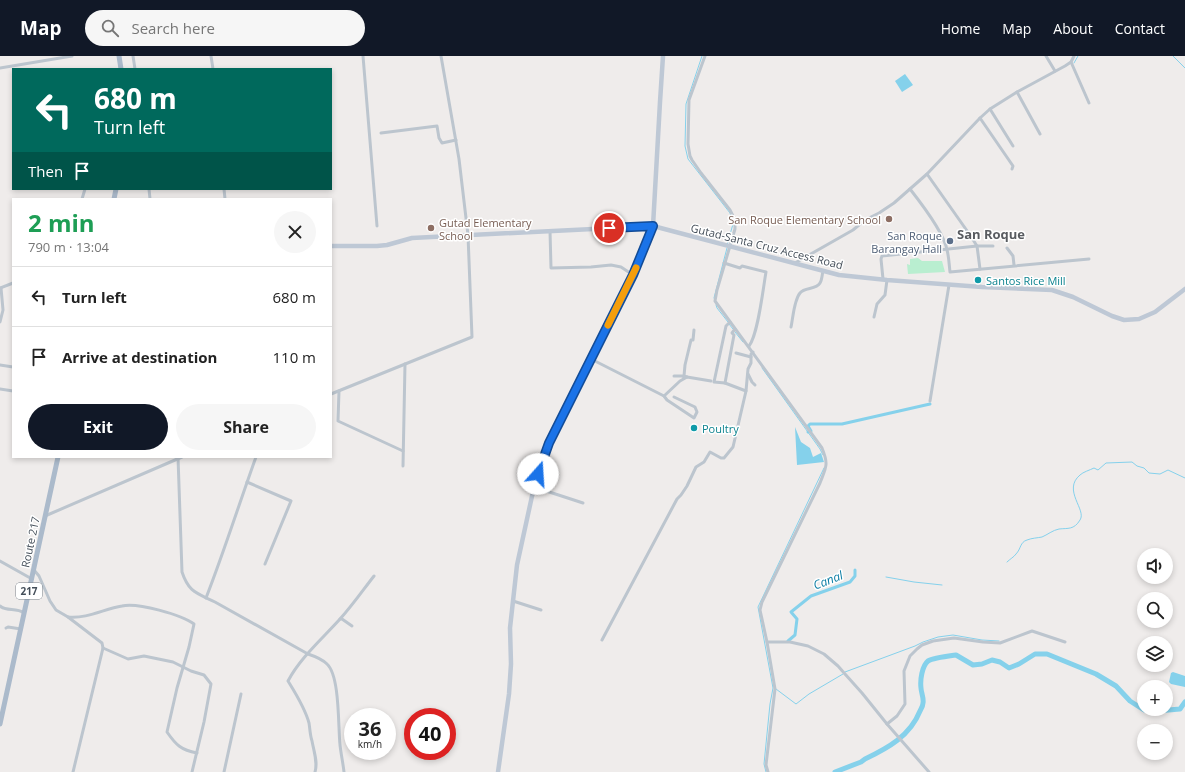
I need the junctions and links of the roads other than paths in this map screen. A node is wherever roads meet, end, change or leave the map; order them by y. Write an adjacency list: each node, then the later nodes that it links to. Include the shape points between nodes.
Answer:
1 (72, 56): 12 (street)
2 (119, 56): 13 (main road)
3 (133, 56): 14 (street)
4 (211, 56): 15 (street)
5 (363, 56): 28 (street)
6 (441, 56): 23 (street)
7 (663, 56): 29 (main road)
8 (705, 56): 33 (street, via 689,100 688,144 692,160 735,220 735,229)
9 (1046, 56): 16 (street)
10 (1074, 56): 11 (street)
11 (1071, 62): 16 (street); 18 (street)
12 (0, 68)
13 (121, 68)
14 (135, 68)
15 (213, 68)
16 (1055, 71): 17 (street)
17 (1017, 92): 19 (street); 22 (street)
18 (1089, 103)
19 (990, 109): 20 (street); 24 (street)
20 (980, 118): 25 (street, via 1013,166); 26 (street)
21 (381, 133): 23 (street, via 437,126 442,143)
22 (1040, 134)
23 (456, 140): 31 (street)
24 (1013, 146)
25 (1012, 169)
26 (927, 174): 27 (street); 34 (street)
27 (910, 189): 37 (street, via 944,240); 39 (street, via 879,214)
28 (377, 226)
29 (653, 226): 30 (main road, Gutad-Santa Cruz Access Road); 33 (main road, Gutad-Santa Cruz Access Road); 44 (main road)
30 (550, 231): 31 (main road, Gutad-Santa Cruz Access Road); 44 (street, via 552,268 611,265 621,267)
31 (468, 236): 32 (main road, Gutad-Santa Cruz Access Road, via 412,238 377,246); 61 (street, via 472,337)
32 (332, 246)
33 (729, 246): 39 (main road, Gutad-Santa Cruz Access Road); 40 (street)
34 (977, 246): 35 (street); 37 (street); 42 (street)
35 (992, 246)
36 (1007, 248): 41 (street, via 1013,256)
37 (947, 249): 42 (street, via 950,272); 45 (street, via 882,256)
38 (1089, 259): 41 (street)
39 (795, 262): 43 (main road, Gutad-Santa Cruz Access Road)
40 (724, 263): 52 (street, via 715,301); 56 (street, via 766,272 756,329)
41 (1014, 266): 42 (street)
42 (980, 269)
43 (823, 271): 45 (main road, Gutad-Santa Cruz Access Road); 53 (street, via 818,286 800,293)
44 (633, 275): 60 (main road)
45 (885, 280): 47 (main road, Gutad-Santa Cruz Access Road); 50 (street, via 885,295 877,304)
46 (12, 283): 48 (street)
47 (949, 284): 49 (main road, Gutad-Santa Cruz Access Road, via 1052,290 1124,320 1155,312); 77 (street)
48 (1, 288): 51 (street, via 3,310)
49 (1185, 289)
50 (874, 317)
51 (0, 322)
52 (730, 322): 54 (street); 68 (street, via 726,326 714,382)
53 (791, 328)
54 (735, 329): 56 (street); 68 (street, via 732,333 732,350)
55 (694, 330): 66 (street, via 685,365 684,376)
56 (749, 346): 57 (street)
57 (753, 352): 59 (street); 103 (street, via 822,448 827,460 820,484 762,602 760,610)
58 (736, 353): 59 (street)
59 (751, 357): 64 (street)
60 (591, 359): 75 (street); 84 (main road, via 549,443)
61 (405, 364): 72 (street); 78 (street)
62 (0, 365): 63 (street)
63 (12, 367)
64 (748, 374): 69 (street); 73 (street)
65 (674, 376): 66 (street)
66 (687, 378): 67 (street); 75 (street)
67 (711, 381)
68 (725, 383): 73 (street)
69 (755, 385)
70 (0, 389): 71 (street)
71 (12, 391)
72 (340, 391): 74 (street); 78 (street, via 338,421)
73 (746, 391): 102 (street, via 733,447 724,458 710,452 704,462 696,467)
74 (332, 394)
75 (664, 396): 76 (street, via 694,418 697,412 695,407)
76 (674, 397)
77 (930, 401)
78 (403, 451): 82 (street)
79 (58, 458): 86 (main road, Route 217 / 217)
80 (178, 458): 86 (street); 92 (street, via 182,572 185,582 192,590)
81 (256, 458): 83 (street)
82 (403, 466)
83 (247, 482): 88 (street, via 291,501); 92 (street)
84 (534, 487): 85 (street); 93 (main road)
85 (583, 503)
86 (45, 516): 89 (main road, Route 217 / 217)
87 (0, 561): 91 (street)
88 (265, 564)
89 (34, 570): 91 (main road, Route 217 / 217); 97 (street, via 56,610)
90 (374, 576): 98 (street)
91 (32, 579): 96 (main road, Route 217 / 217)
92 (206, 598): 106 (street)
93 (513, 601): 95 (street); 117 (main road, via 509,694)
94 (0, 606): 96 (street, via 5,610 17,609)
95 (541, 610)
96 (24, 613): 101 (main road, Route 217 / 217)
97 (74, 619): 105 (street, via 102,643); 107 (street, via 124,605 147,607 188,620 194,624)
98 (340, 619): 99 (street); 106 (street)
99 (352, 626)
100 (6, 628): 101 (street)
101 (21, 629): 109 (main road, Route 217 / 217)
102 (602, 640)
103 (767, 642): 110 (street, via 790,642 808,646 823,654 838,666); 118 (street, via 775,690 766,765)
104 (1065, 642): 110 (street, via 1032,631 1000,643 954,638 922,645 910,656 904,671 906,704)
105 (103, 648): 107 (street, via 128,659 144,656 173,662); 112 (street)
106 (308, 654): 115 (street, via 288,681 309,724 316,757); 116 (street, via 327,664 332,673)
107 (182, 667): 111 (street, via 167,732 185,751); 111 (street, via 204,675 211,684)
108 (241, 694): 114 (street)
109 (0, 724)
110 (887, 724): 119 (street)
111 (197, 753): 113 (street)
112 (73, 772)
113 (192, 772)
114 (224, 772)
115 (315, 772)
116 (344, 772)
117 (498, 772)
118 (768, 772)
119 (929, 772)

